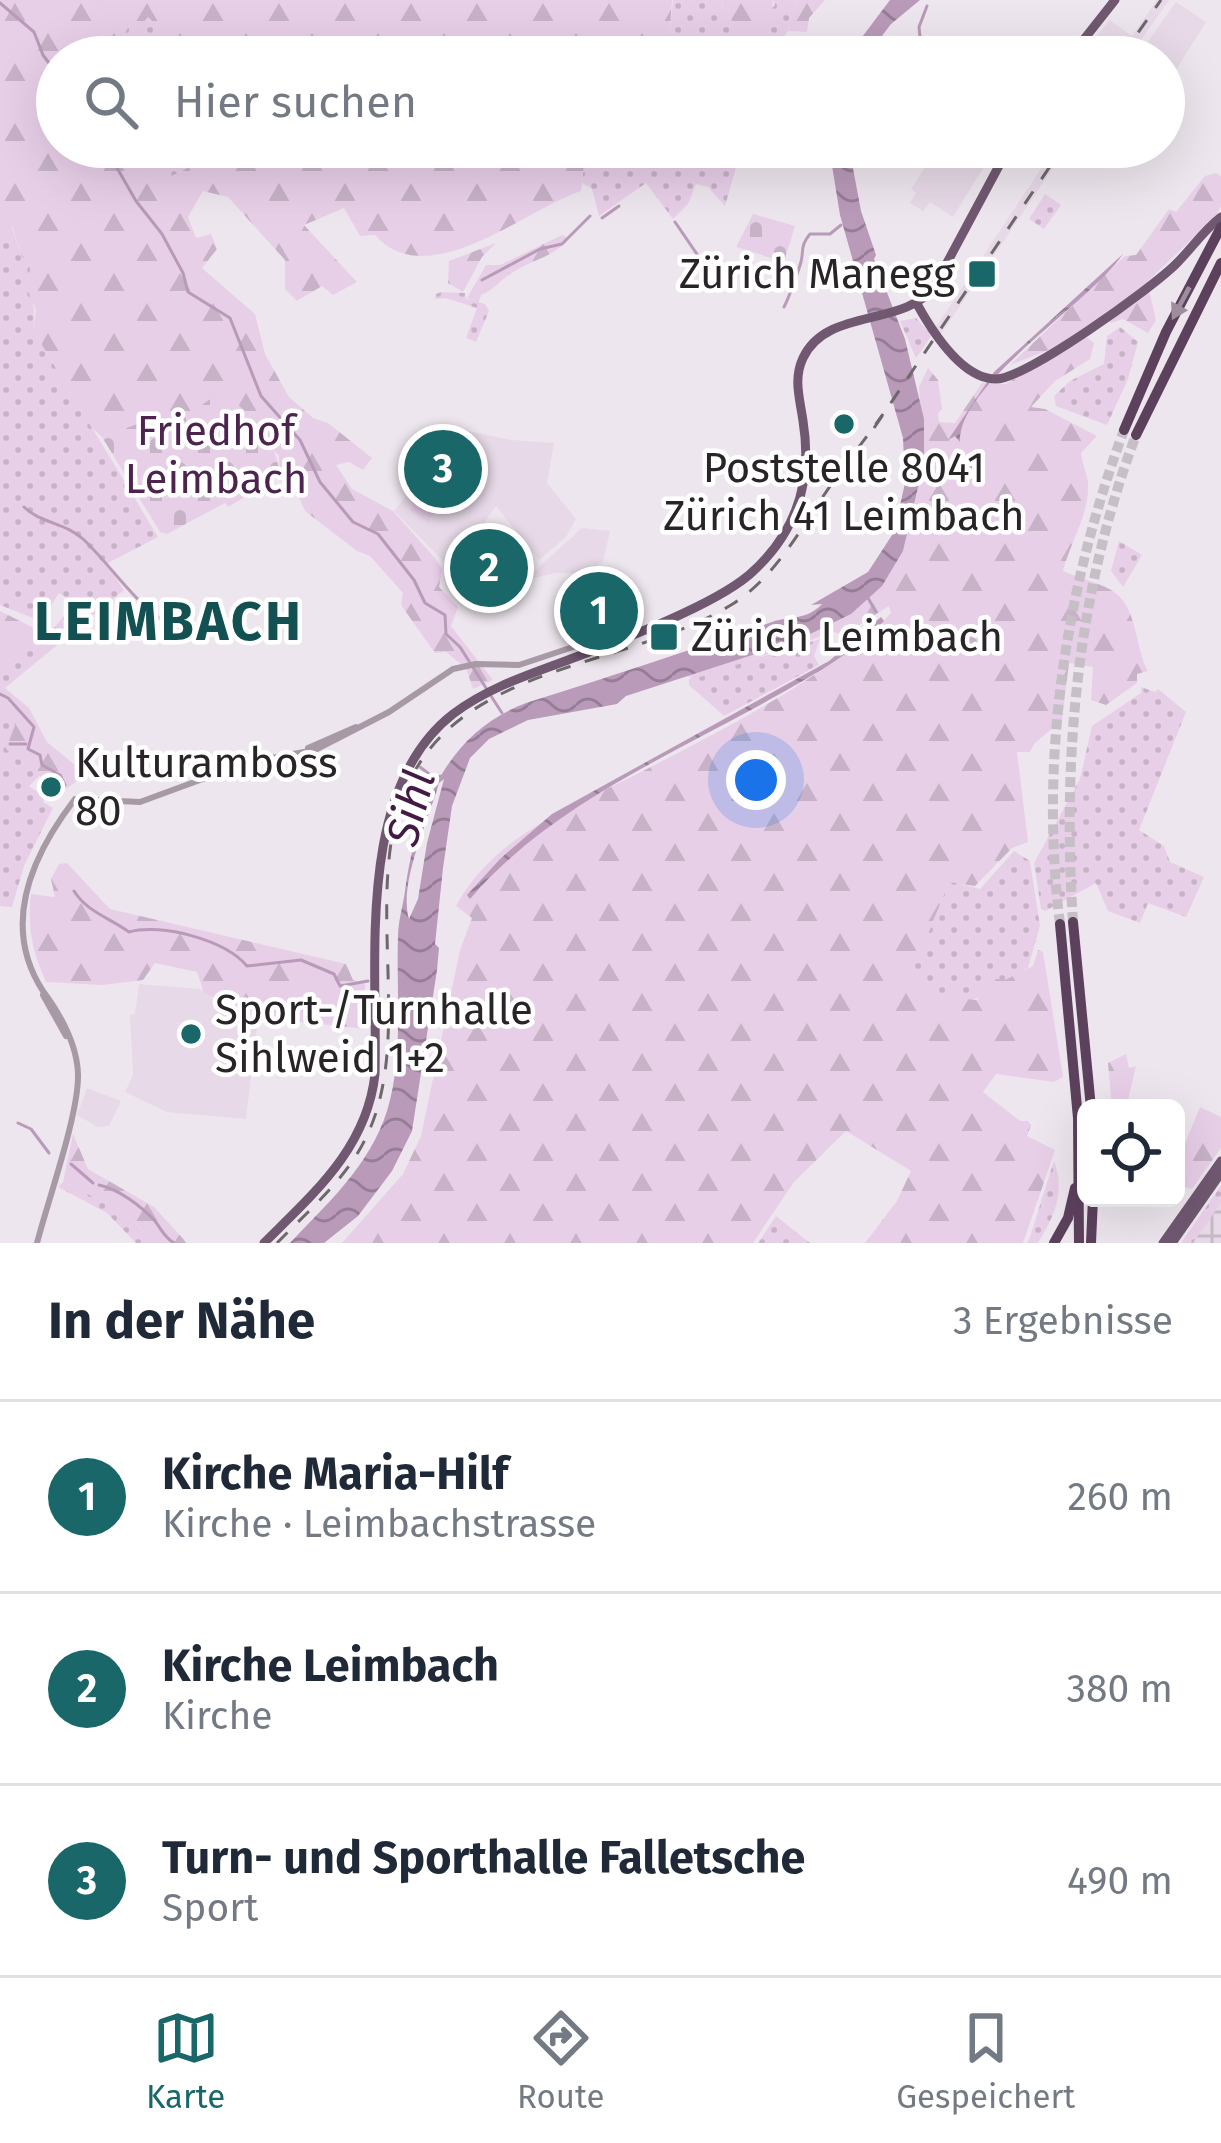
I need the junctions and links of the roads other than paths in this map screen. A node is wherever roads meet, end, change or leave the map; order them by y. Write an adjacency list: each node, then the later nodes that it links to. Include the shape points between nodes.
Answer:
1 (1115, 0): 2 (main road)
2 (1087, 36)
3 (998, 168): 7 (main road)
4 (1221, 217): 7 (main road, via 1163,275 1015,374 992,378 963,364)
5 (1221, 227): 6 (highway, one-way to 6, via 1166,332 1130,433)
6 (1219, 269)
7 (917, 304): 8 (main road, via 814,342 802,360 803,497 769,555 722,593)
8 (616, 640): 16 (street, via 603,637 519,665 471,665 437,677 329,744 249,762 140,802 75,800 33,865 21,901 20,935 69,1038 78,1081); 17 (main road, via 490,690 438,727 414,757 382,850 369,1106 339,1165)
9 (1090, 1099): 10 (highway, via 1066,923)
10 (1077, 1105)
11 (1221, 1161): 21 (main road)
12 (1077, 1172): 18 (highway)
13 (1221, 1173): 21 (main road)
14 (1079, 1207): 19 (highway)
15 (1093, 1207): 20 (highway)
16 (37, 1243)
17 (264, 1243)
18 (1054, 1243)
19 (1079, 1243)
20 (1091, 1243)
21 (1168, 1243)

